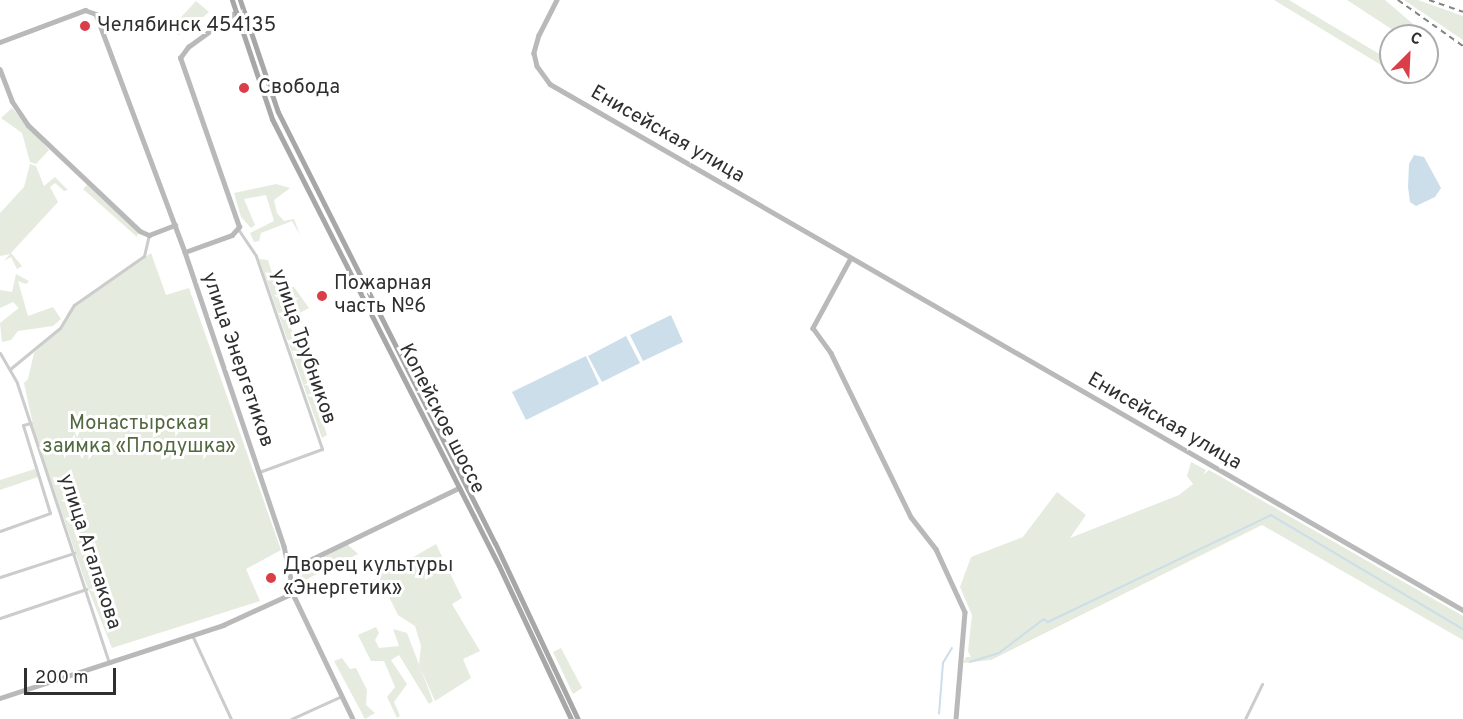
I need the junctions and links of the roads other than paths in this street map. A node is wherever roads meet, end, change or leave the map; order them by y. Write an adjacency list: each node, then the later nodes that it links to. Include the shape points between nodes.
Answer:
1 (232, 0): 5 (main road, Копейское шоссе)
2 (240, 0): 4 (main road, Копейское шоссе)
3 (557, 0): 12 (street, Енисейская улица, via 534,53 537,66 550,84)
4 (243, 7): 5 (main road, улица Трубников); 13 (main road, Копейское шоссе, via 278,112)
5 (236, 12): 9 (street, улица Трубников, via 188,47 180,58 239,220); 13 (main road, Копейское шоссе, via 264,100)
6 (0, 42): 8 (street, улица Энергетиков, via 92,10)
7 (0, 69): 10 (street, via 12,101 28,125 140,231)
8 (175, 225): 10 (street); 11 (street, улица Энергетиков)
9 (238, 229): 11 (street, via 232,236); 17 (street, улица Трубников, via 256,256 322,449)
10 (149, 235): 15 (street, via 144,256 68,310 60,328)
11 (185, 252): 17 (street, улица Энергетиков)
12 (851, 258): 25 (street, Енисейская улица); 37 (street, via 815,321 814,331 831,353 911,516 932,542 964,612)
13 (362, 288): 18 (main road, Копейское шоссе)
14 (0, 353): 15 (street, улица Агалакова)
15 (10, 369): 16 (street, улица Агалакова)
16 (31, 423): 19 (street, via 23,425 50,513); 20 (street, улица Агалакова)
17 (259, 472): 21 (street, улица Энергетиков)
18 (462, 487): 21 (street); 35 (main road, Копейское шоссе); 36 (main road, Копейское шоссе)
19 (0, 531)
20 (74, 553): 22 (street); 23 (street, улица Агалакова)
21 (289, 570): 24 (street, улица Энергетиков)
22 (0, 577)
23 (86, 589): 26 (street); 28 (street, улица Агалакова)
24 (293, 593): 27 (street); 30 (street, улица Энергетиков)
25 (1463, 610)
26 (0, 618)
27 (192, 635): 28 (street); 32 (street)
28 (109, 662): 31 (street)
29 (1262, 684): 38 (street)
30 (342, 696): 33 (street); 34 (street, улица Энергетиков)
31 (0, 698)
32 (231, 719)
33 (291, 719)
34 (353, 719)
35 (571, 719)
36 (578, 719)
37 (956, 719)
38 (1245, 719)

